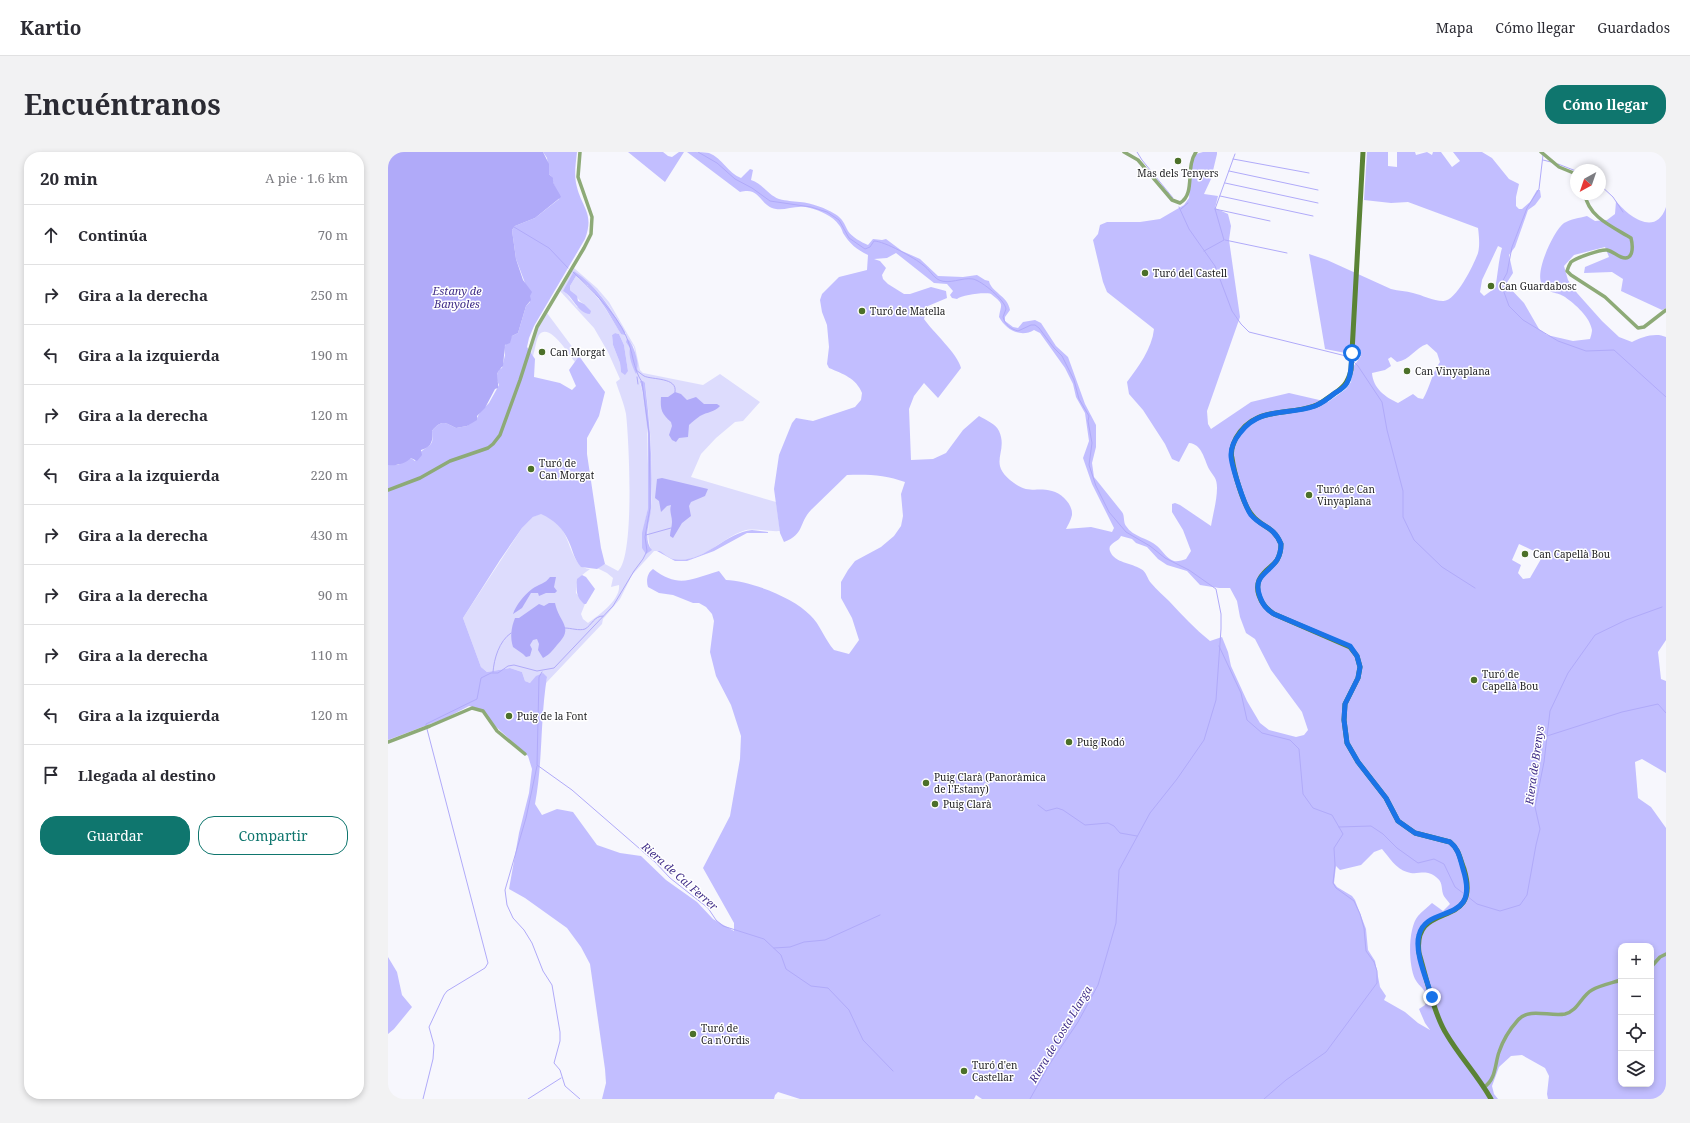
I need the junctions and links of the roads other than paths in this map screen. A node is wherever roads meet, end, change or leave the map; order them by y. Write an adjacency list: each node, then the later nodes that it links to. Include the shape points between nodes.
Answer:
1 (580, 152): 9 (street, via 578,177 592,217 591,234 537,326 500,435 488,448 450,461 420,478)
2 (1124, 152): 3 (street, via 1138,160 1172,200 1180,203 1188,195 1190,165)
3 (1196, 152)
4 (1363, 152): 15 (main road, via 1351,370 1347,383 1313,407 1265,414 1254,419 1238,434 1232,446 1231,457 1249,511 1252,516 1274,531 1281,544 1278,559 1258,581 1262,604 1274,614 1350,646 1357,656 1360,667 1358,678 1345,704 1347,743 1358,762 1386,798 1398,821 1415,833 1450,842 1458,852 1465,873 1465,900 1454,910 1426,923 1419,934 1419,953 1446,1034)
5 (1541, 152): 6 (street)
6 (1570, 171)
7 (1586, 200): 8 (street, via 1589,209 1631,238 1632,252 1626,258 1603,250 1576,260 1568,268 1571,276 1605,297 1638,328 1644,327)
8 (1666, 310)
9 (388, 490)
10 (388, 742): 11 (street, via 477,708 483,711 497,731)
11 (525, 754)
12 (1666, 954): 13 (street)
13 (1654, 964)
14 (1618, 981): 15 (street, via 1592,990 1575,1008 1564,1014 1524,1015 1503,1042 1492,1077)
15 (1484, 1087): 16 (main road)
16 (1491, 1099)

